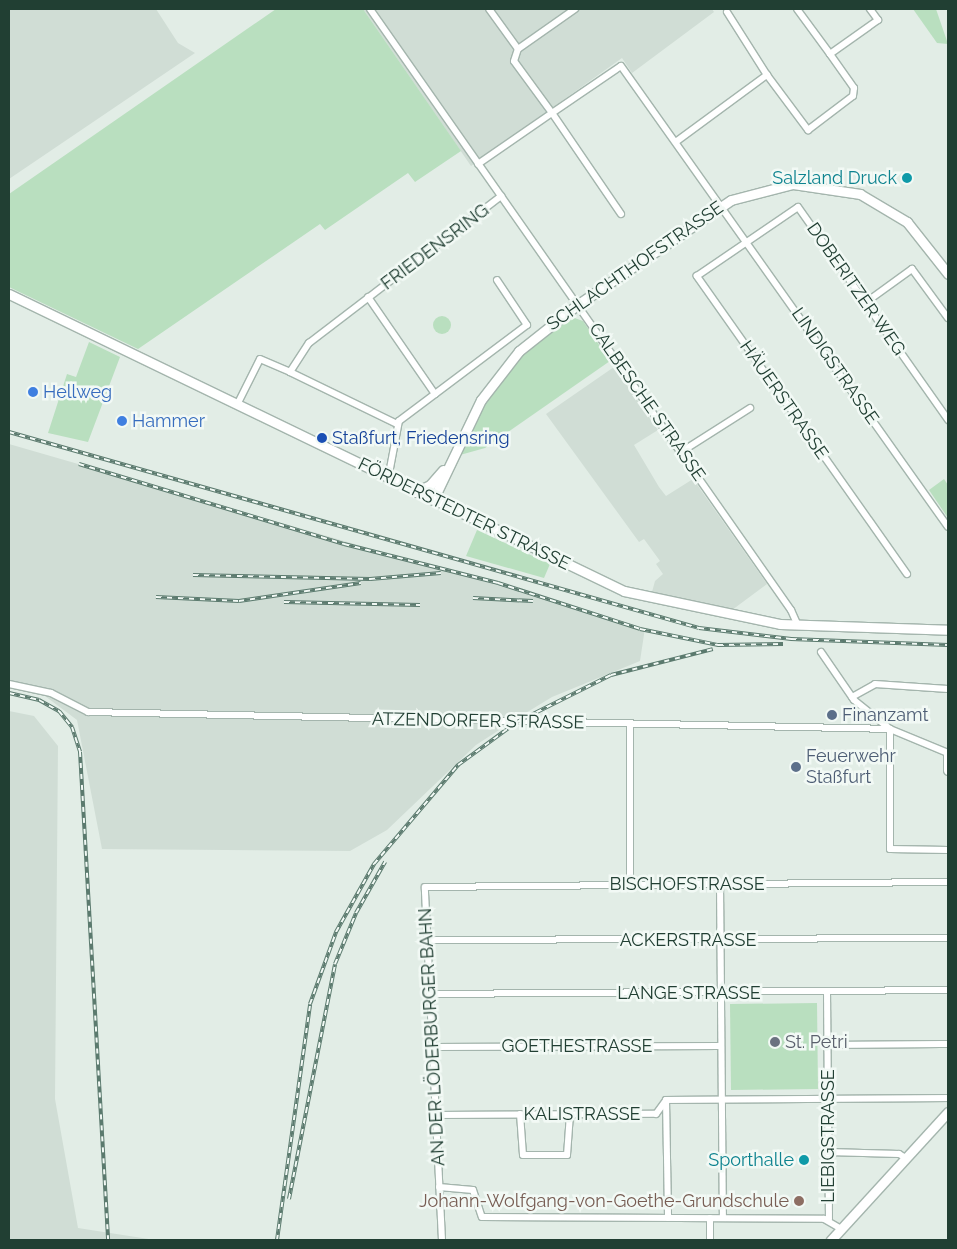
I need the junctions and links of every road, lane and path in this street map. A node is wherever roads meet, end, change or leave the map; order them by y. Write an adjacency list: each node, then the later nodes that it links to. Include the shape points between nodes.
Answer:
1 (370, 9): 12 (street, CALBESCHE STRASSE)
2 (489, 9): 7 (street)
3 (575, 9): 7 (street)
4 (797, 9): 8 (street)
5 (870, 9): 8 (street, via 878,20)
6 (727, 12): 9 (street)
7 (518, 49): 10 (street, via 514,61)
8 (830, 54): 9 (street, via 855,92 808,130)
9 (767, 75): 11 (street)
10 (552, 113): 11 (street, LINDIGSTRASSE, via 621,66); 12 (street); 15 (street)
11 (677, 141): 14 (street, LINDIGSTRASSE)
12 (478, 164): 13 (street, CALBESCHE STRASSE)
13 (501, 196): 20 (street, FRIEDENSRING); 22 (street, CALBESCHE STRASSE)
14 (722, 204): 16 (street, LINDIGSTRASSE); 17 (main road, SCHLACHTHOFSTRASSE, via 784,184 849,191 880,203 908,222); 22 (main road, SCHLACHTHOFSTRASSE)
15 (621, 214)
16 (747, 240): 21 (street, DOBERITZER WEG, via 798,207); 35 (street, LINDIGSTRASSE); 36 (street, HÄUERSTRASSE, via 697,276)
17 (948, 274)
18 (497, 280): 25 (street, via 527,325)
19 (9, 294): 26 (main road, FÖRDERSTEDTER STRASSE)
20 (368, 297): 24 (street, FRIEDENSRING, via 309,343); 25 (street, FRIEDENSRING)
21 (866, 303): 23 (street, via 912,269); 28 (street, DOBERITZER WEG)
22 (577, 305): 30 (street, CALBESCHE STRASSE); 31 (main road, SCHLACHTHOFSTRASSE, via 528,342 498,375)
23 (948, 318)
24 (290, 372): 26 (street, via 260,359); 29 (street)
25 (435, 394): 29 (street)
26 (237, 405): 32 (main road, FÖRDERSTEDTER STRASSE)
27 (750, 408): 30 (street)
28 (948, 420)
29 (397, 424): 32 (street)
30 (681, 452): 37 (street, CALBESCHE STRASSE, via 791,610)
31 (448, 468): 33 (main road, SCHLACHTHOFSTRASSE); 34 (main road, SCHLACHTHOFSTRASSE)
32 (388, 479): 33 (main road, FÖRDERSTEDTER STRASSE)
33 (415, 492): 34 (main road, FÖRDERSTEDTER STRASSE)
34 (433, 500): 37 (main road, FÖRDERSTEDTER STRASSE, via 624,591)
35 (948, 527)
36 (906, 574)
37 (798, 626): 38 (main road, FÖRDERSTEDTER STRASSE)
38 (948, 630)
39 (822, 652): 42 (street)
40 (9, 684): 43 (street, ATZENDORFER STRASSE, via 51,693 88,712)
41 (948, 689): 42 (street, via 875,684)
42 (852, 697): 44 (street)
43 (630, 724): 44 (street, ATZENDORFER STRASSE); 49 (street)
44 (890, 729): 45 (street, ATZENDORFER STRASSE); 47 (street, via 890,849)
45 (948, 754): 46 (main road)
46 (948, 770)
47 (948, 850)
48 (948, 882): 50 (street, BISCHOFSTRASSE)
49 (630, 883): 50 (street, BISCHOFSTRASSE); 51 (street, BISCHOFSTRASSE)
50 (720, 884): 54 (street)
51 (425, 887): 53 (street, AN DER LÖDERBURGER BAHN)
52 (948, 938): 54 (street, ACKERSTRASSE)
53 (428, 940): 54 (street, ACKERSTRASSE); 58 (street, AN DER LÖDERBURGER BAHN)
54 (720, 940): 56 (street)
55 (948, 990): 57 (street, LANGE STRASSE)
56 (721, 992): 57 (street, LANGE STRASSE); 58 (street, LANGE STRASSE); 61 (street)
57 (828, 992): 60 (street, LIEBIGSTRASSE)
58 (430, 994): 62 (street, AN DER LÖDERBURGER BAHN)
59 (948, 1044): 60 (street)
60 (828, 1045): 65 (street, LIEBIGSTRASSE)
61 (721, 1046): 62 (street, GOETHESTRASSE); 64 (street)
62 (433, 1047): 70 (street, AN DER LÖDERBURGER BAHN)
63 (948, 1098): 65 (street, KALISTRASSE)
64 (722, 1099): 65 (street, KALISTRASSE); 66 (street, KALISTRASSE); 76 (street)
65 (828, 1099): 71 (street, LIEBIGSTRASSE)
66 (666, 1100): 69 (street, KALISTRASSE, via 656,1114); 74 (street)
67 (948, 1112): 72 (main road)
68 (520, 1114): 69 (street, KALISTRASSE); 69 (street, via 523,1155 570,1152); 70 (street, KALISTRASSE)
69 (570, 1114)
70 (436, 1115): 73 (street, AN DER LÖDERBURGER BAHN)
71 (828, 1152): 72 (street, via 900,1154); 77 (street, LIEBIGSTRASSE)
72 (906, 1158): 78 (main road)
73 (439, 1187): 74 (street, via 473,1190 482,1217); 79 (street, AN DER LÖDERBURGER BAHN)
74 (668, 1218): 75 (street)
75 (710, 1218): 76 (street); 80 (street)
76 (723, 1218): 77 (street)
77 (829, 1220): 78 (street)
78 (841, 1229): 81 (main road)
79 (442, 1240)
80 (710, 1240)
81 (831, 1240)

